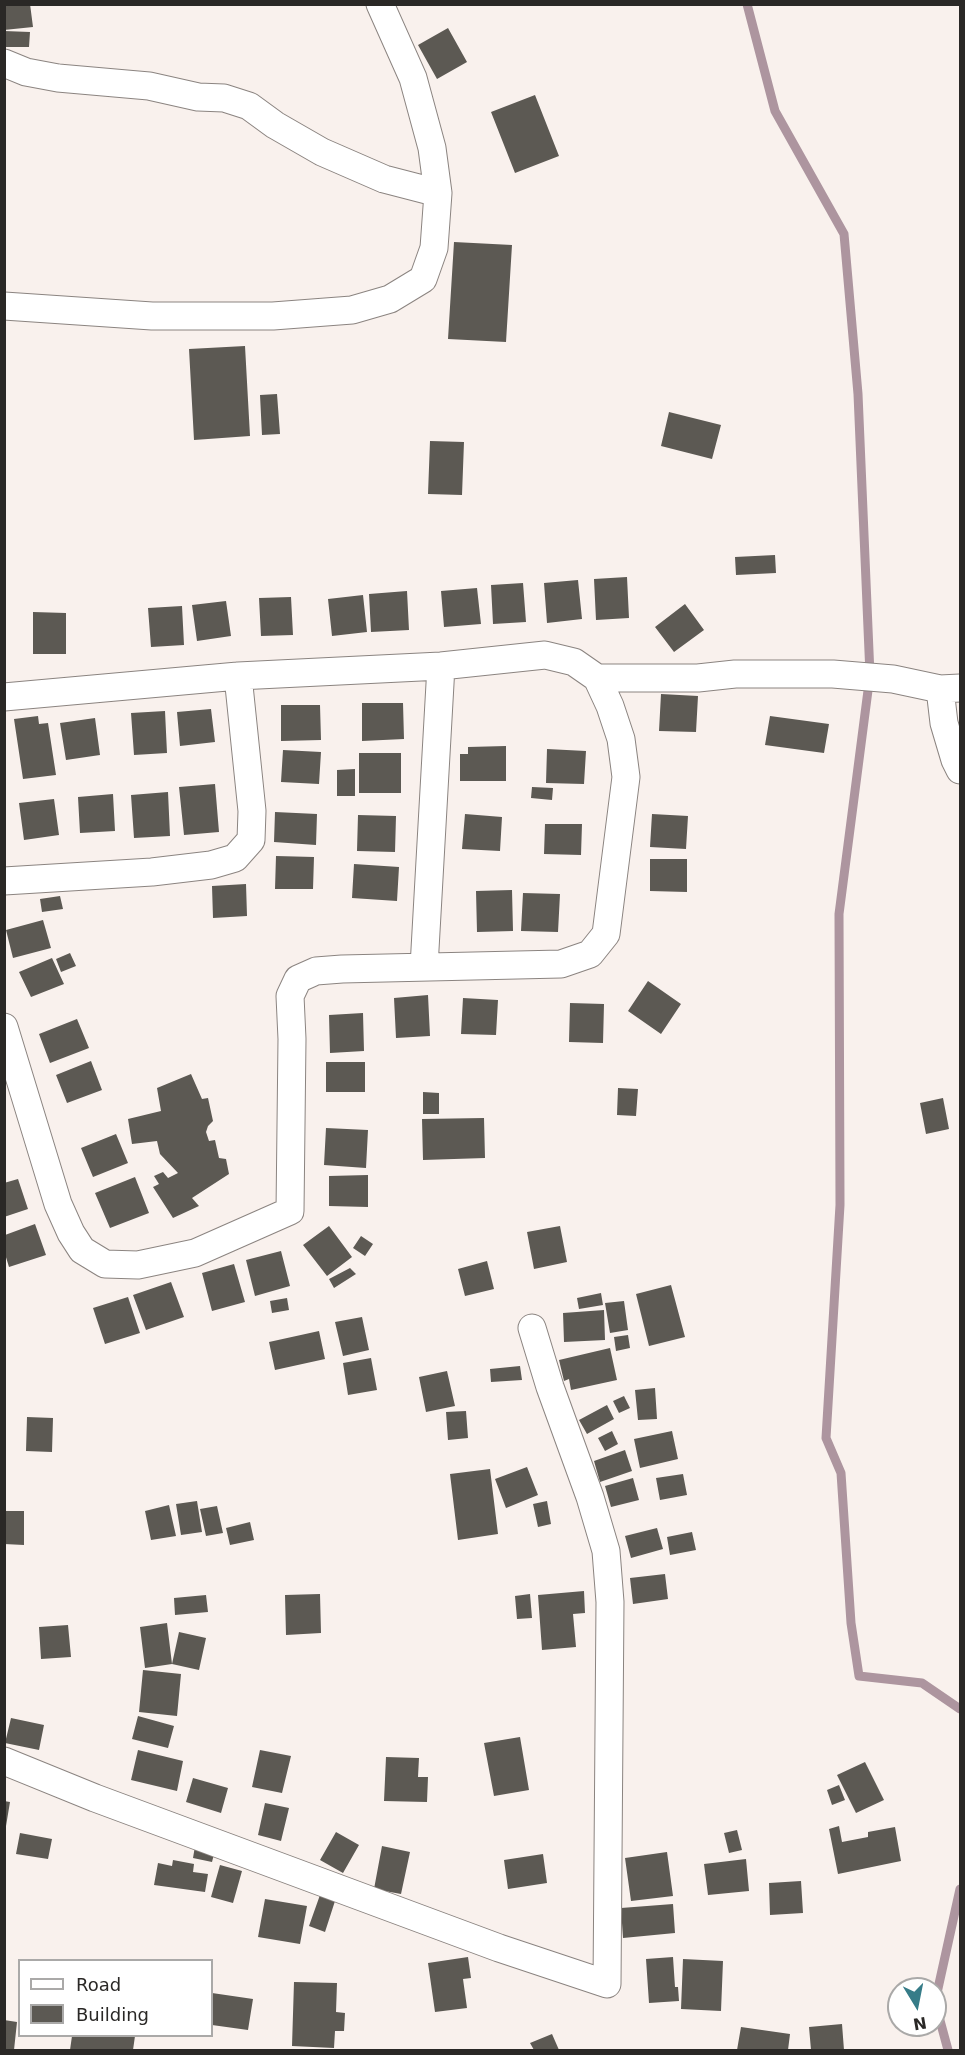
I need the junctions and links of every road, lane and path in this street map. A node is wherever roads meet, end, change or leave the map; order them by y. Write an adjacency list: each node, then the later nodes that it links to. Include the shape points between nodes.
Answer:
1 (380, 4): 3 (street, via 413,78 432,148)
2 (4, 63): 3 (street, via 58,78 149,86 241,103 322,152 384,179)
3 (438, 193): 4 (street, via 434,249 423,279 390,299 352,310 273,316 152,316)
4 (4, 306)
5 (441, 666): 6 (street); 7 (street, via 545,655 574,662); 12 (street)
6 (238, 676): 9 (street); 11 (street, via 252,811 250,840 235,858 153,872)
7 (597, 678): 8 (street, via 833,674); 12 (street, via 621,739 626,777 606,934 590,954 561,964)
8 (950, 688): 10 (street, via 944,723)
9 (4, 697)
10 (960, 770)
11 (4, 881)
12 (424, 968): 13 (street, via 342,969 298,979 290,996 290,1211 195,1253 138,1265 105,1264 82,1250 71,1233 58,1204)
13 (6, 1036)
14 (532, 1328): 15 (street, via 606,1551 610,1602 607,1984 499,1948)
15 (4, 1761)

